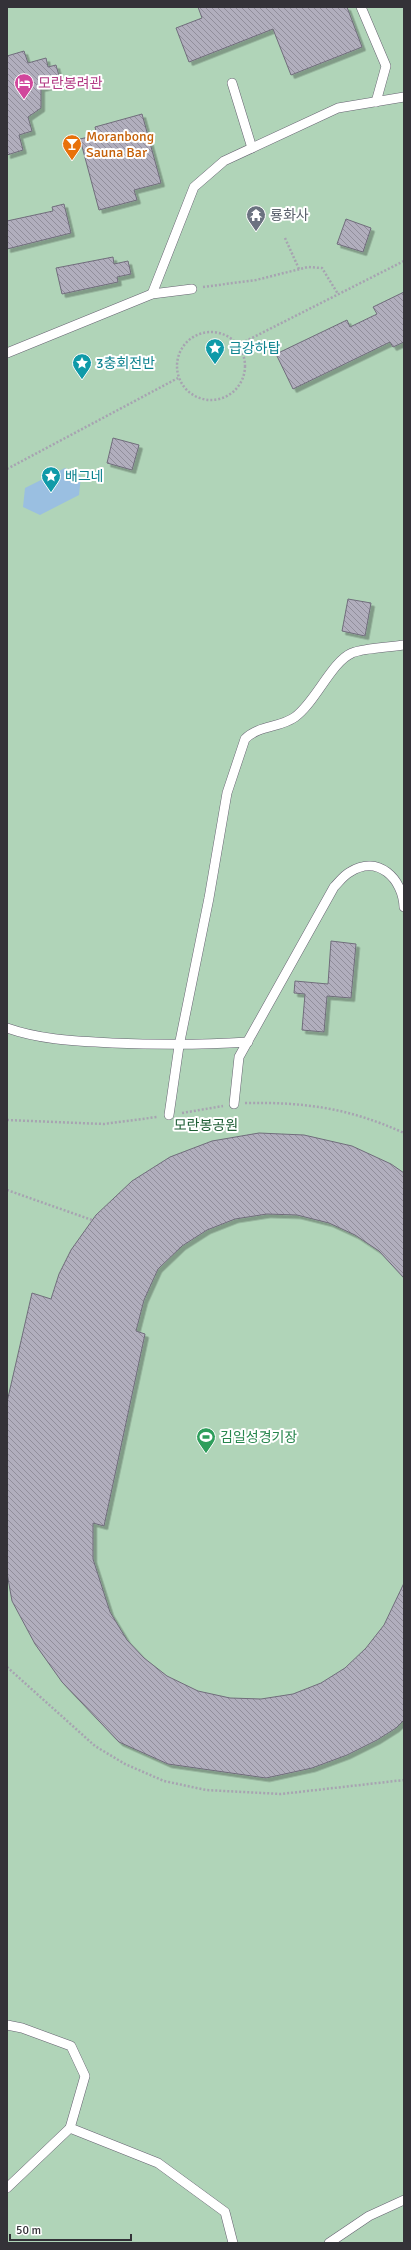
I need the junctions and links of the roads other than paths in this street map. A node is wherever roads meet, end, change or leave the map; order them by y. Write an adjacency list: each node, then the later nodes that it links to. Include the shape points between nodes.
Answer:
1 (361, 7): 4 (lane, via 386,66)
2 (232, 83): 5 (lane)
3 (404, 97): 4 (lane)
4 (376, 102): 5 (lane, via 338,108)
5 (252, 148): 7 (lane, via 224,161 194,186)
6 (192, 289): 7 (lane)
7 (152, 294): 8 (lane)
8 (7, 354)
9 (404, 645): 13 (lane, via 352,653 332,672 306,708 294,718 251,733 245,739 227,793)
10 (404, 908): 12 (lane, via 399,884 389,872 376,866 350,872 334,887)
11 (7, 1028): 13 (lane, via 64,1041)
12 (248, 1042): 13 (lane); 14 (lane, via 239,1057)
13 (179, 1046): 15 (lane)
14 (234, 1104)
15 (169, 1115)
16 (7, 2025): 17 (lane, via 71,2046 85,2076)
17 (70, 2128): 18 (lane); 20 (lane, via 158,2163 225,2212)
18 (7, 2188)
19 (404, 2200): 21 (lane, via 368,2216)
20 (233, 2243)
21 (329, 2243)

